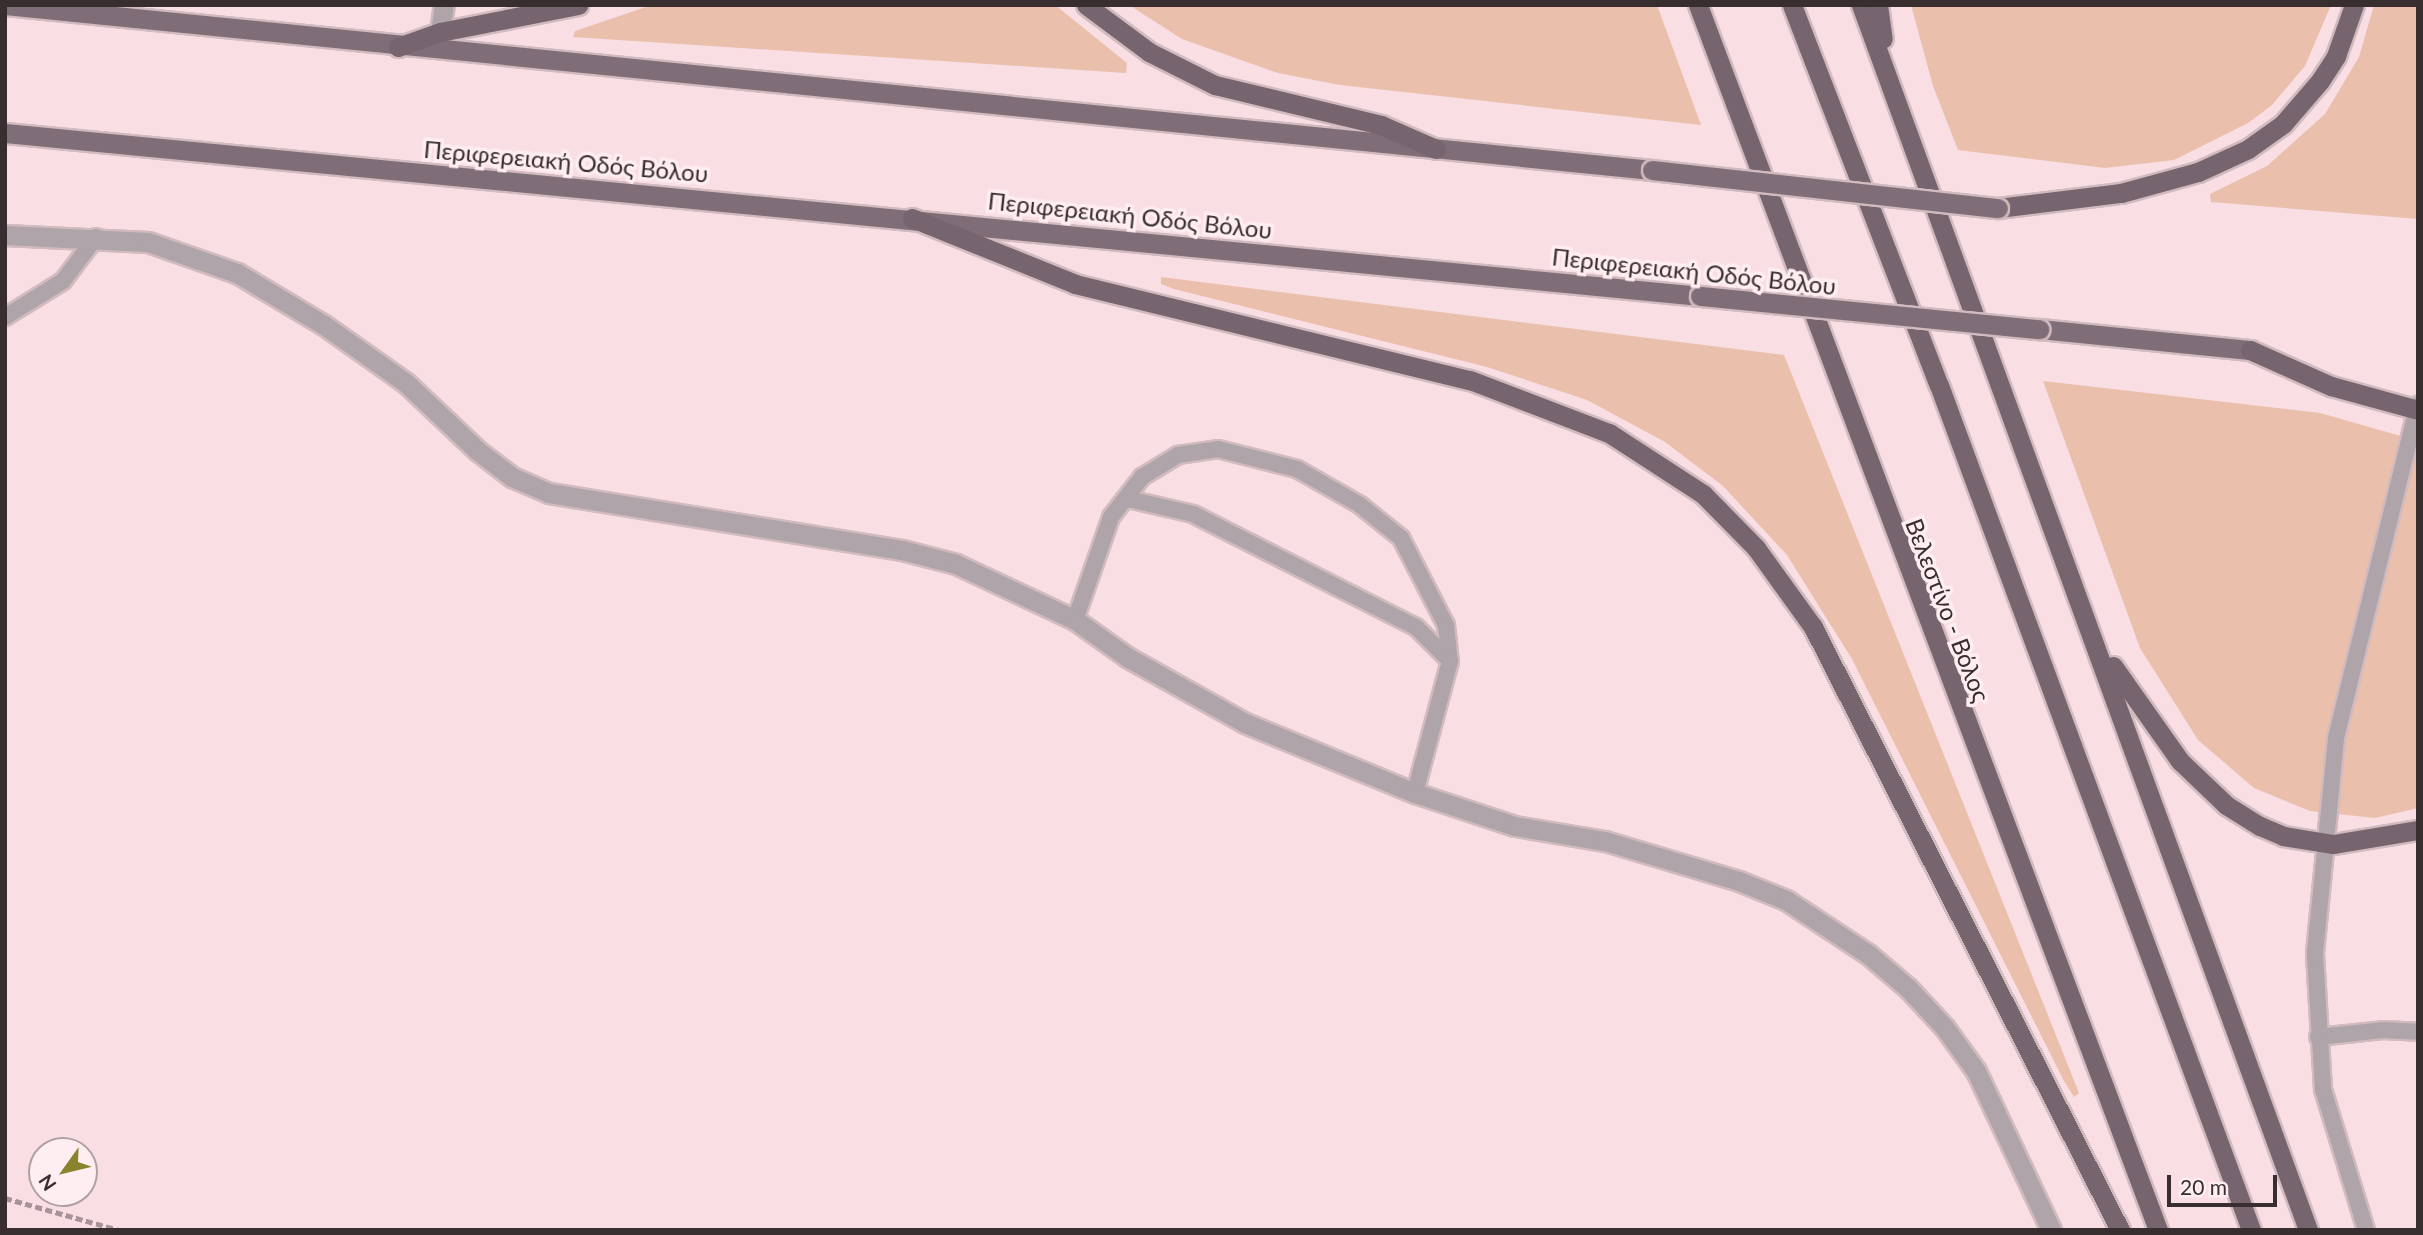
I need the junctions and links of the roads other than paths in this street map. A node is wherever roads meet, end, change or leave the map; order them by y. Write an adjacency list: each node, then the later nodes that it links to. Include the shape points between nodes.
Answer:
1 (5, 5): 11 (main road)
2 (444, 5): 10 (street)
3 (578, 5): 10 (highway)
4 (1086, 5): 14 (highway, via 1149,52 1215,85 1381,125)
5 (1698, 5): 33 (highway, Βελεστίνο - Βόλος)
6 (1792, 5): 34 (highway, via 1939,385)
7 (1861, 5): 12 (highway)
8 (1878, 5): 12 (highway)
9 (2354, 5): 15 (highway, via 2336,56 2320,81 2283,124 2248,149 2198,172 2134,190)
10 (440, 32): 11 (highway)
11 (398, 47): 14 (main road)
12 (1892, 85): 23 (highway)
13 (5, 133): 16 (main road, Περιφερειακή Οδός Βόλου)
14 (1436, 149): 15 (main road, bridge)
15 (1997, 208)
16 (912, 218): 20 (main road, Περιφερειακή Οδός Βόλου, bridge); 32 (highway, via 1074,284 1470,380 1609,433 1703,494 1755,548 1813,627)
17 (5, 235): 18 (street)
18 (96, 237): 19 (lane, via 63,281); 24 (street, via 148,242 237,273 324,325 406,383 512,477 549,493 902,550 956,564)
19 (5, 317)
20 (2250, 350): 21 (highway, via 2331,386)
21 (2417, 408): 28 (lane)
22 (1128, 499): 24 (lane, via 1111,517); 25 (lane, via 1193,514 1416,626); 25 (lane, via 1142,477 1178,455 1219,449 1297,469 1360,505 1401,538 1446,625)
23 (2086, 619): 28 (highway, via 2136,703 2202,785 2260,826); 35 (highway)
24 (1075, 620): 26 (street, via 1127,657 1245,723)
25 (1450, 661): 26 (lane)
26 (1415, 793): 31 (street, via 1515,826 1605,841 1739,881 1828,924 1908,988 1945,1028 1976,1071)
27 (2418, 830): 28 (highway, via 2353,843)
28 (2313, 843): 30 (lane)
29 (2418, 1032): 30 (lane, via 2383,1030)
30 (2318, 1037): 36 (lane, via 2323,1089)
31 (2052, 1230)
32 (2120, 1230)
33 (2158, 1230)
34 (2251, 1230)
35 (2308, 1230)
36 (2366, 1230)

